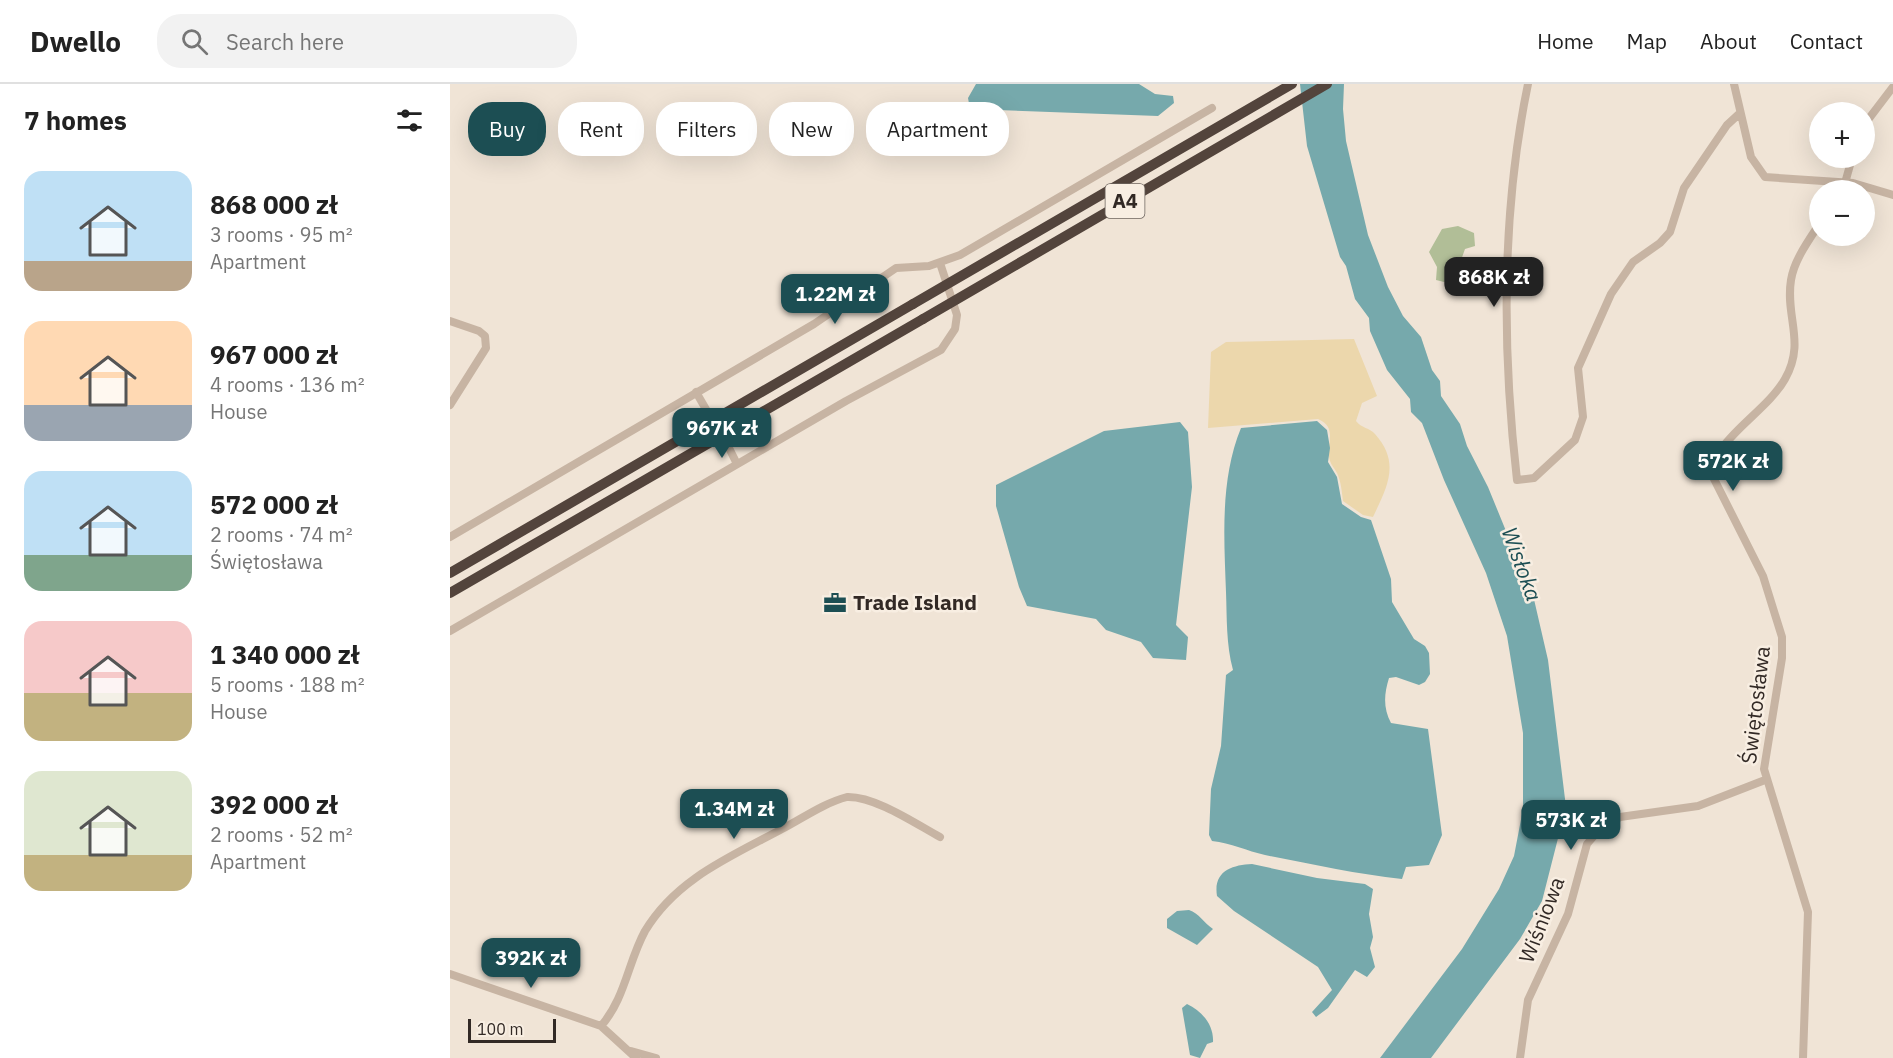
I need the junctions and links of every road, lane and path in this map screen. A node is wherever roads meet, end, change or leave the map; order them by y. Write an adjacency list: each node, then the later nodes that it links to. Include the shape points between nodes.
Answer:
1 (1292, 84): 21 (highway, A4, bridge)
2 (1327, 84): 22 (highway, A4, bridge)
3 (1528, 84): 8 (street, via 1515,163 1506,339 1518,480 1534,478 1565,452 1580,433 1583,417 1578,368 1611,294 1633,262 1670,232 1684,188 1727,125)
4 (1734, 84): 8 (street)
5 (1893, 87): 7 (street)
6 (1212, 108): 13 (street)
7 (1875, 111)
8 (1739, 114): 9 (street, via 1750,157 1765,177)
9 (1809, 180)
10 (1875, 190): 11 (street)
11 (1893, 195)
12 (1809, 244): 24 (street, Świętosława, via 1791,279 1796,340 1790,370 1770,401 1720,449 1712,464 1716,488 1763,576 1782,636 1780,674 1764,758)
13 (940, 263): 15 (street, via 896,268 814,324); 19 (street, via 957,315 955,330 941,350)
14 (450, 321): 16 (street, via 479,331 486,348)
15 (696, 392): 17 (street); 20 (street)
16 (450, 405)
17 (707, 411)
18 (727, 444): 19 (street)
19 (737, 464): 23 (street)
20 (450, 537)
21 (450, 573)
22 (450, 593)
23 (450, 630)
24 (1765, 780): 31 (street, Wiśniowa, via 1698,806 1620,817 1593,836 1558,939 1528,1000); 32 (street, Świętosława, via 1808,912)
25 (940, 837): 27 (street, via 888,810 847,797 713,865 684,885 655,916 640,941 614,1010)
26 (450, 974): 27 (street)
27 (601, 1026): 28 (street)
28 (630, 1050): 29 (street); 30 (street)
29 (636, 1058)
30 (656, 1058)
31 (1520, 1058)
32 (1803, 1058)

